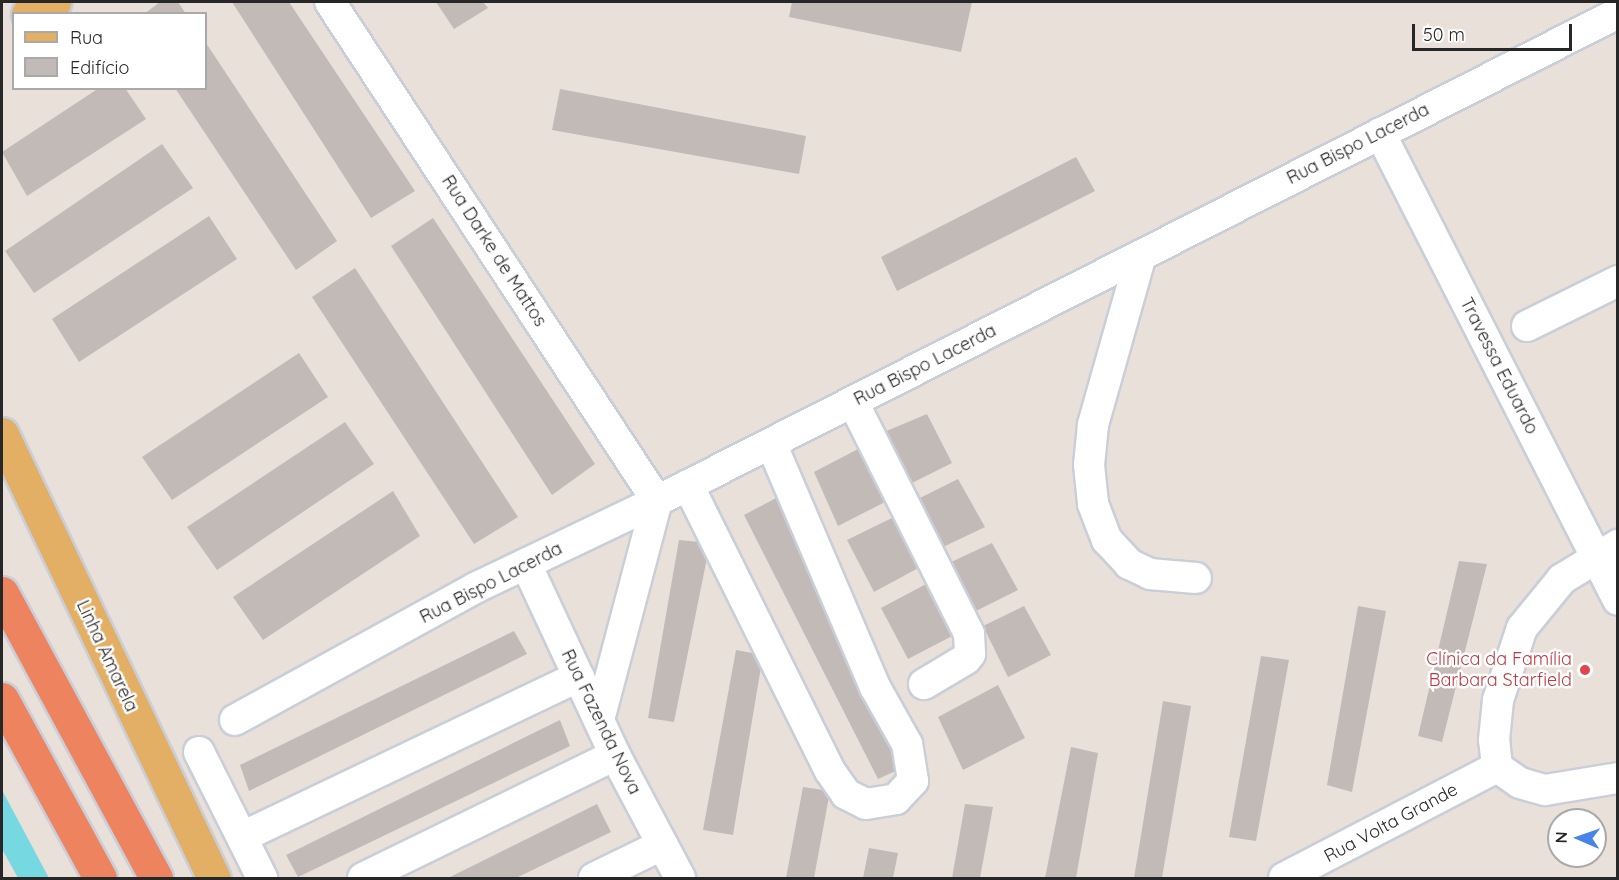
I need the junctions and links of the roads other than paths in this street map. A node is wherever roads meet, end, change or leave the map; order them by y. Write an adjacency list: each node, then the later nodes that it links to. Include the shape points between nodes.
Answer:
1 (54, 2): 3 (main road)
2 (330, 2): 13 (street, Rua Darke de Mattos)
3 (32, 12)
4 (1617, 13): 5 (street, Rua Bispo Lacerda)
5 (1380, 133): 6 (street, Rua Bispo Lacerda); 14 (street, Travessa Eduardo)
6 (1141, 255): 9 (street, Rua Bispo Lacerda); 16 (street, via 1093,425 1089,465 1093,504 1107,540 1129,564 1150,574)
7 (1617, 281): 8 (street)
8 (1527, 326)
9 (853, 402): 11 (street, Rua Bispo Lacerda); 20 (street, via 969,634 970,654 966,659)
10 (2, 434): 32 (main road, Linha Amarela)
11 (771, 443): 12 (street, Rua Bispo Lacerda); 12 (street, via 875,687 907,744 913,781 896,799 866,804 846,794 830,771)
12 (688, 485): 13 (street, Rua Bispo Lacerda)
13 (657, 501): 15 (street, Rua Bispo Lacerda); 23 (street)
14 (1607, 550): 18 (street, Travessa Eduardo); 26 (street, via 1562,579 1522,628 1498,700 1494,740)
15 (526, 564): 19 (street, Rua Fazenda Nova); 22 (street, Rua Bispo Lacerda)
16 (1196, 578)
17 (2, 593): 31 (highway)
18 (1617, 600)
19 (579, 676): 23 (street, Rua Fazenda Nova); 28 (street)
20 (924, 684)
21 (2, 699): 30 (highway)
22 (235, 720)
23 (599, 720): 25 (street, Rua Fazenda Nova)
24 (198, 752): 28 (street)
25 (615, 755): 29 (street, Rua Fazenda Nova); 34 (street)
26 (1497, 767): 27 (street, via 1520,783 1545,790); 37 (street, Rua Volta Grande)
27 (1617, 778)
28 (242, 837): 33 (street)
29 (662, 845): 35 (street); 36 (street, Rua Fazenda Nova)
30 (100, 879)
31 (156, 879)
32 (214, 879)
33 (262, 879)
34 (363, 879)
35 (594, 879)
36 (680, 879)
37 (1284, 879)

